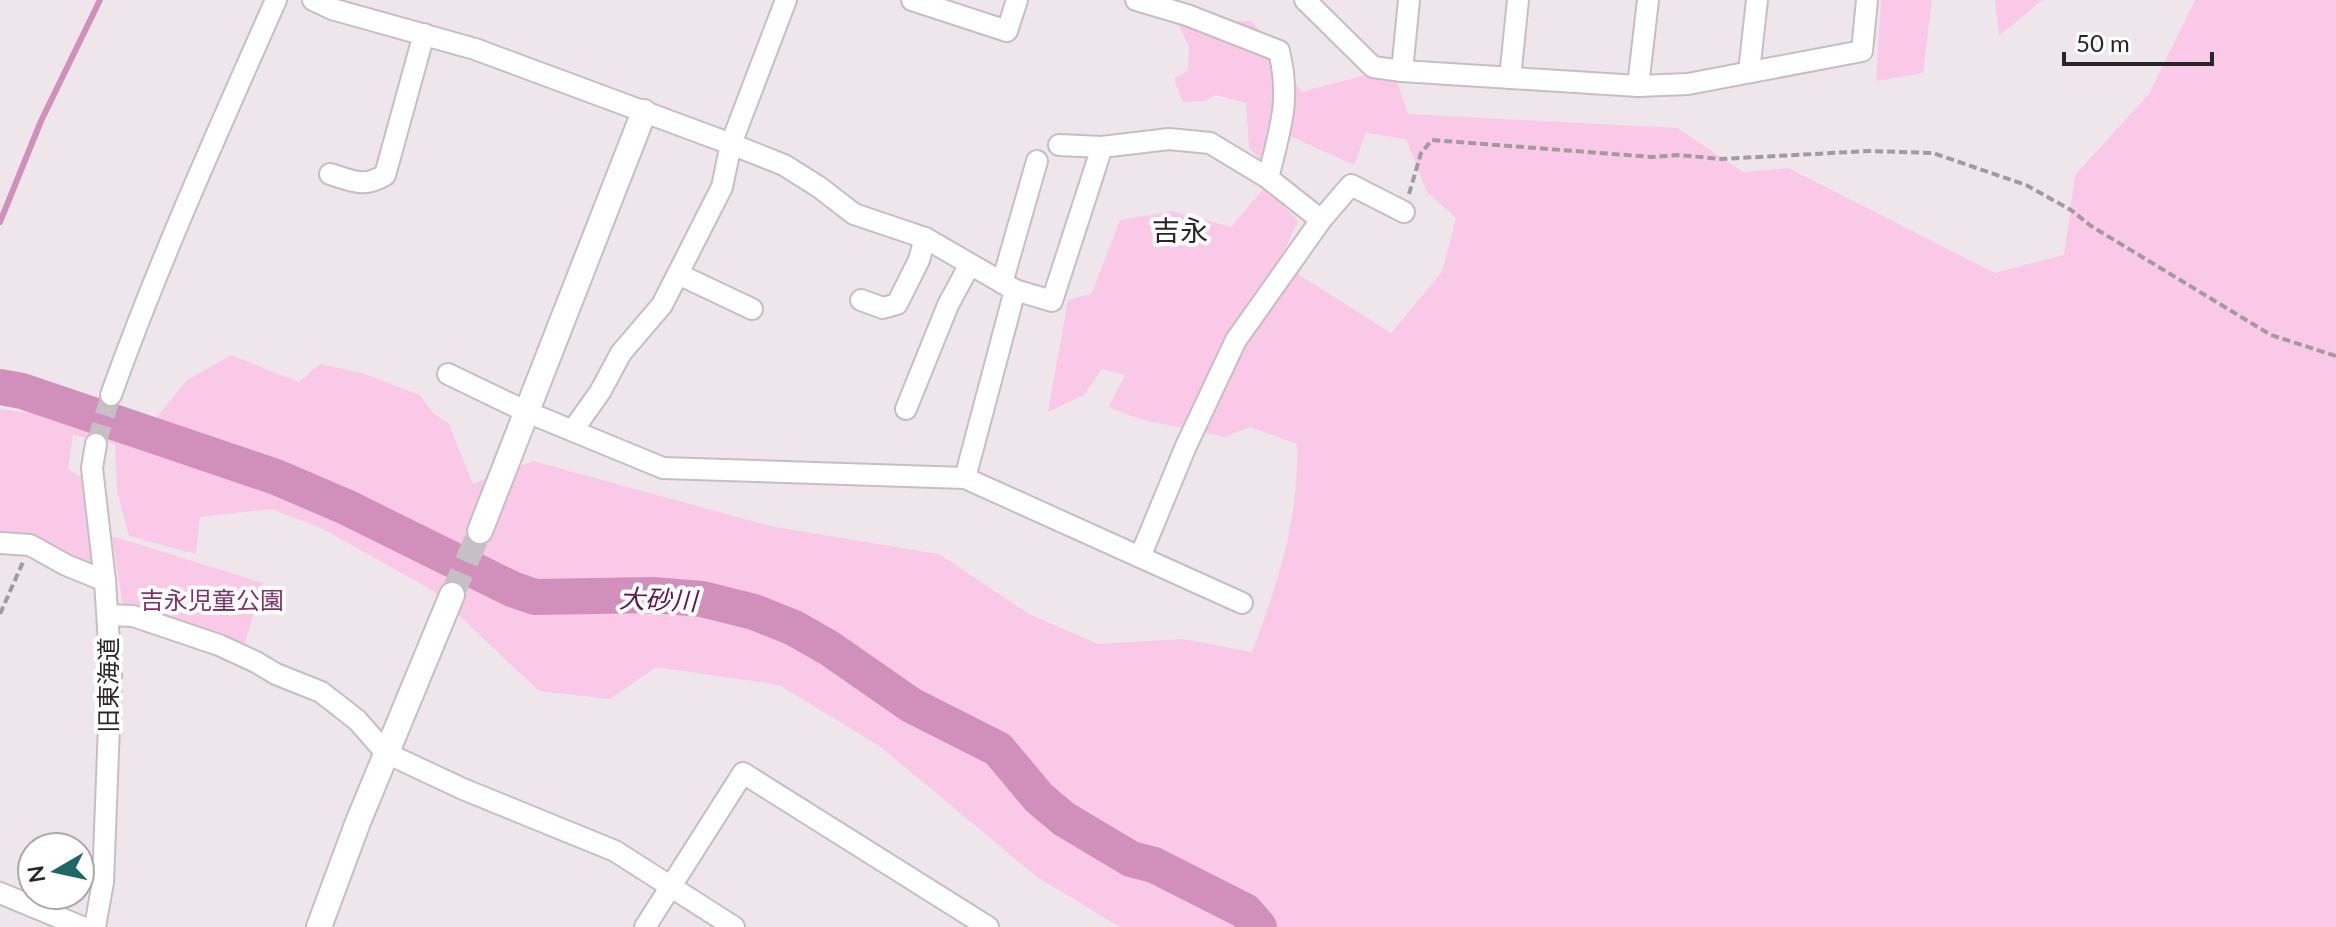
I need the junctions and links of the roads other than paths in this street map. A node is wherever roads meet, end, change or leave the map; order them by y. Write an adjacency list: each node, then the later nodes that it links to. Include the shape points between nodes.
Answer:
1 (276, 0): 34 (street, via 197,178)
2 (313, 0): 13 (street)
3 (786, 0): 19 (street)
4 (912, 0): 5 (street, via 1007,31)
5 (1017, 0)
6 (1136, 0): 24 (street, via 1279,51 1285,109)
7 (1305, 0): 14 (street, via 1373,67)
8 (1409, 0): 14 (street)
9 (1518, 0): 16 (street)
10 (1648, 0): 17 (street)
11 (1757, 0): 15 (street)
12 (1867, 0): 15 (street, via 1862,51)
13 (424, 34): 18 (street); 23 (street, via 385,175 373,183 359,183)
14 (1402, 71): 16 (street)
15 (1749, 72): 17 (street, via 1688,84)
16 (1510, 78): 17 (street)
17 (1638, 86)
18 (644, 112): 19 (street); 36 (street)
19 (731, 144): 27 (street, via 784,165 854,214); 29 (street, via 722,187)
20 (1059, 145): 21 (street)
21 (1102, 147): 24 (street, via 1169,139 1210,143); 30 (street, via 1052,301)
22 (1037, 161): 30 (street)
23 (330, 174)
24 (1268, 178): 26 (street)
25 (1404, 212): 26 (street, via 1351,185)
26 (1321, 220): 42 (street, via 1236,340)
27 (925, 238): 28 (street); 31 (street, via 897,304 883,308)
28 (969, 266): 30 (street); 35 (street)
29 (678, 274): 32 (street); 37 (street, via 662,305 621,353)
30 (1008, 286): 39 (street)
31 (861, 300)
32 (752, 309)
33 (448, 374): 36 (street)
34 (111, 395)
35 (906, 409)
36 (527, 412): 37 (street); 40 (street)
37 (573, 430): 39 (street, via 663,468)
38 (96, 444): 43 (street, 旧東海道, via 92,468)
39 (965, 478): 42 (street)
40 (480, 531)
41 (0, 543): 43 (street, via 30,545)
42 (1140, 557): 45 (street)
43 (105, 581): 46 (street, 旧東海道)
44 (452, 595): 47 (street)
45 (1242, 603)
46 (108, 615): 47 (street, via 133,616 219,645 321,692 357,720); 52 (street, 旧東海道, via 111,674 103,882)
47 (386, 753): 48 (street, via 615,851); 53 (street)
48 (671, 886): 50 (street, via 743,773); 54 (street); 55 (street)
49 (0, 893): 51 (street)
50 (959, 919): 56 (street)
51 (82, 927)
52 (95, 927)
53 (319, 927)
54 (645, 927)
55 (734, 927)
56 (988, 927)

